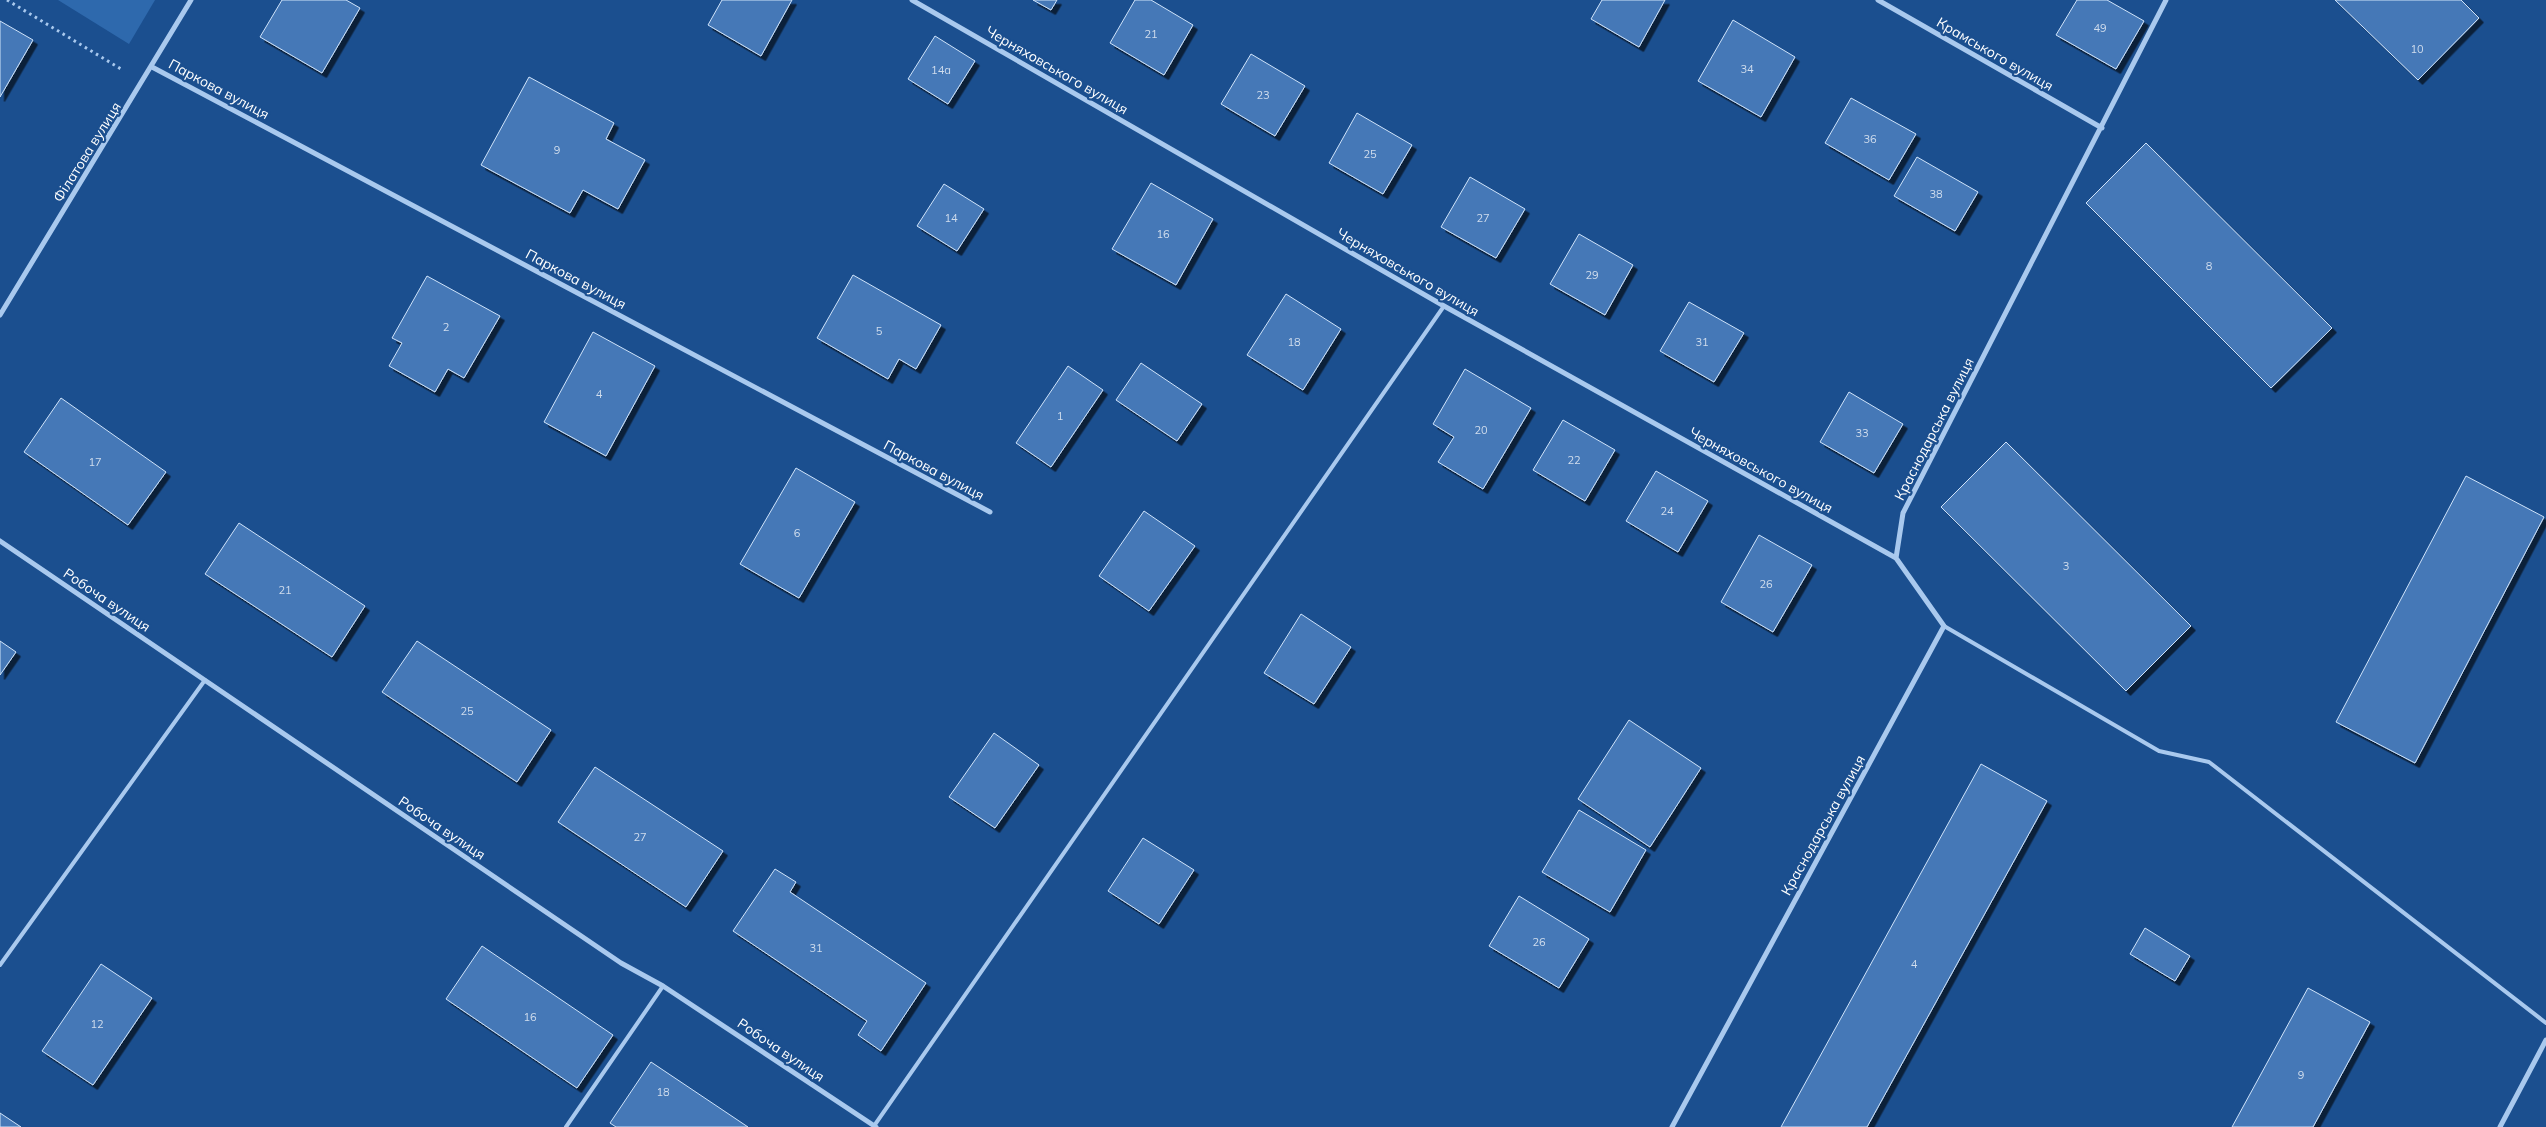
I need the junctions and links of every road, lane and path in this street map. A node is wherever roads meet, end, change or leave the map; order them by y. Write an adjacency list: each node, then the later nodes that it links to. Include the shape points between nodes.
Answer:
1 (7, 0): 7 (path)
2 (191, 0): 6 (street, Філатова вулиця)
3 (912, 0): 9 (street, Черняховського вулиця)
4 (1878, 0): 8 (street, Крамського вулиця)
5 (2166, 0): 8 (street, Краснодарська вулиця)
6 (152, 67): 7 (street, Філатова вулиця); 11 (street, Паркова вулиця)
7 (143, 82): 10 (street, Філатова вулиця)
8 (2102, 128): 13 (street, Краснодарська вулиця, via 1903,513)
9 (1444, 306): 13 (street, Черняховського вулиця); 20 (lane)
10 (0, 315)
11 (990, 512)
12 (0, 541): 15 (street, Робоча вулиця)
13 (1896, 558): 14 (street)
14 (1944, 626): 18 (lane, via 2159,751 2209,762); 22 (street, Краснодарська вулиця)
15 (205, 680): 16 (lane); 17 (street, Робоча вулиця, via 622,964)
16 (0, 966)
17 (664, 986): 20 (street, Робоча вулиця); 21 (lane)
18 (2546, 1023)
19 (2546, 1040): 23 (street)
20 (875, 1126)
21 (566, 1127)
22 (1672, 1127)
23 (2500, 1127)

